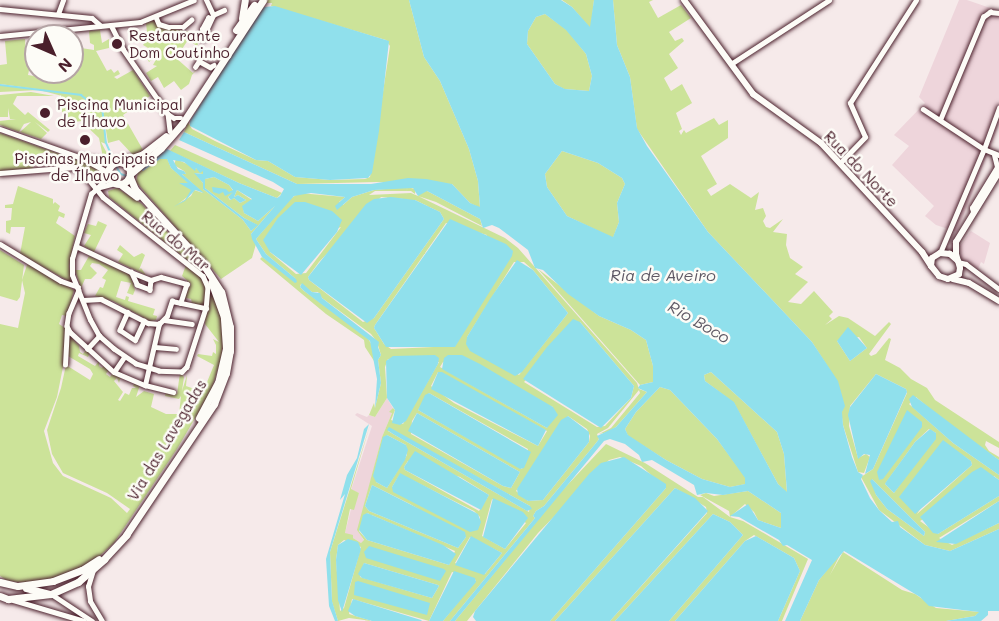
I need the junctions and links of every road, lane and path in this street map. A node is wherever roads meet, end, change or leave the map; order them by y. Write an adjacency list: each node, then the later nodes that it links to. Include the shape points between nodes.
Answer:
1 (63, 0): 13 (street)
2 (194, 0): 15 (street)
3 (206, 0): 14 (street)
4 (245, 0): 19 (main road)
5 (257, 0): 19 (main road)
6 (262, 0): 40 (main road, via 182,124)
7 (684, 0): 22 (main road, Rua do Norte)
8 (829, 0): 22 (street)
9 (916, 0): 36 (street, via 850,103 865,137)
10 (0, 9): 13 (street)
11 (224, 10): 14 (street)
12 (999, 13): 29 (street, via 990,12 983,17)
13 (58, 14): 18 (street, via 92,18)
14 (212, 16): 21 (street)
15 (156, 17): 16 (street, via 159,24 169,27 183,27); 17 (street)
16 (192, 20)
17 (114, 24): 18 (street); 27 (street, via 123,49)
18 (99, 25): 20 (street)
19 (238, 27): 23 (main road)
20 (0, 36)
21 (203, 37)
22 (731, 64): 36 (main road, Rua do Norte, via 760,100 812,136)
23 (214, 65): 24 (street, via 199,61); 28 (main road)
24 (195, 67)
25 (999, 108): 32 (street)
26 (923, 109): 29 (street)
27 (168, 114): 28 (street); 31 (street)
28 (182, 118): 31 (main road)
29 (940, 120): 32 (street)
30 (0, 129): 34 (street)
31 (170, 131): 35 (main road, via 143,154)
32 (984, 149): 33 (street); 49 (street)
33 (997, 155): 44 (street, via 997,167)
34 (82, 158): 35 (street); 39 (street)
35 (119, 163): 39 (main road, via 111,166); 40 (main road, via 129,167)
36 (840, 163): 48 (main road, Rua do Norte)
37 (999, 172): 44 (main road)
38 (0, 173): 42 (street, Rua do Mar, via 75,167)
39 (109, 175): 41 (main road); 42 (street)
40 (130, 175): 41 (main road); 73 (main road, Via das Lavegadas, via 145,200 216,282 230,318)
41 (115, 184): 42 (street); 43 (street, via 105,195); 55 (main road, Via das Lavegadas, via 151,210)
42 (98, 188): 43 (street, Rua do Mar); 47 (street, via 91,194)
43 (109, 201): 62 (street, Rua do Mar, via 202,276 208,287)
44 (973, 212): 45 (main road)
45 (961, 232): 49 (main road); 51 (main road, via 955,247)
46 (0, 244): 57 (street)
47 (76, 246): 52 (street); 57 (street, via 72,275)
48 (922, 252): 49 (main road); 50 (main road, Rua do Norte)
49 (940, 253): 50 (main road); 51 (main road)
50 (931, 266): 53 (main road, via 939,276)
51 (959, 266): 53 (main road); 56 (main road); 58 (street, via 971,268)
52 (131, 272): 54 (street); 54 (street, via 137,285 150,290)
53 (952, 279): 56 (main road)
54 (151, 280): 61 (street, via 161,277 187,284)
55 (210, 280): 73 (main road, via 224,307); 80 (main road, Via das Lavegadas, via 222,310 226,336 222,371)
56 (969, 282): 60 (main road)
57 (78, 288): 59 (street); 68 (street)
58 (999, 289)
59 (83, 300): 63 (street, via 101,300); 69 (street)
60 (999, 301)
61 (181, 303): 62 (street); 64 (street, via 172,301)
62 (206, 308): 76 (street, via 194,350 182,372)
63 (128, 312): 65 (street); 65 (street, via 120,330 135,340)
64 (164, 320): 66 (street); 67 (street)
65 (144, 321): 66 (street)
66 (159, 324): 70 (street)
67 (192, 324)
68 (67, 326): 71 (street); 75 (street)
69 (99, 336): 71 (street); 74 (street)
70 (155, 347): 72 (street); 76 (street)
71 (87, 349): 77 (street)
72 (176, 349)
73 (230, 354): 80 (main road, via 218,389); 81 (main road, Via das Lavegadas, via 214,404 126,535)
74 (124, 357): 76 (street); 77 (street)
75 (65, 365)
76 (150, 368): 78 (street)
77 (114, 372): 78 (street)
78 (145, 385): 79 (street)
79 (174, 392)
80 (210, 399): 83 (main road, Via das Lavegadas, via 114,545 82,570 53,581)
81 (93, 570): 84 (main road, Via das Lavegadas); 89 (street, via 88,586 90,601)
82 (0, 582): 83 (main road, Via das Lavegadas)
83 (18, 586): 84 (main road)
84 (51, 594): 86 (main road, Via das Lavegadas); 88 (street)
85 (0, 596): 86 (main road, Via das Lavegadas)
86 (8, 598): 87 (street)
87 (84, 621)
88 (92, 621)
89 (102, 621)

